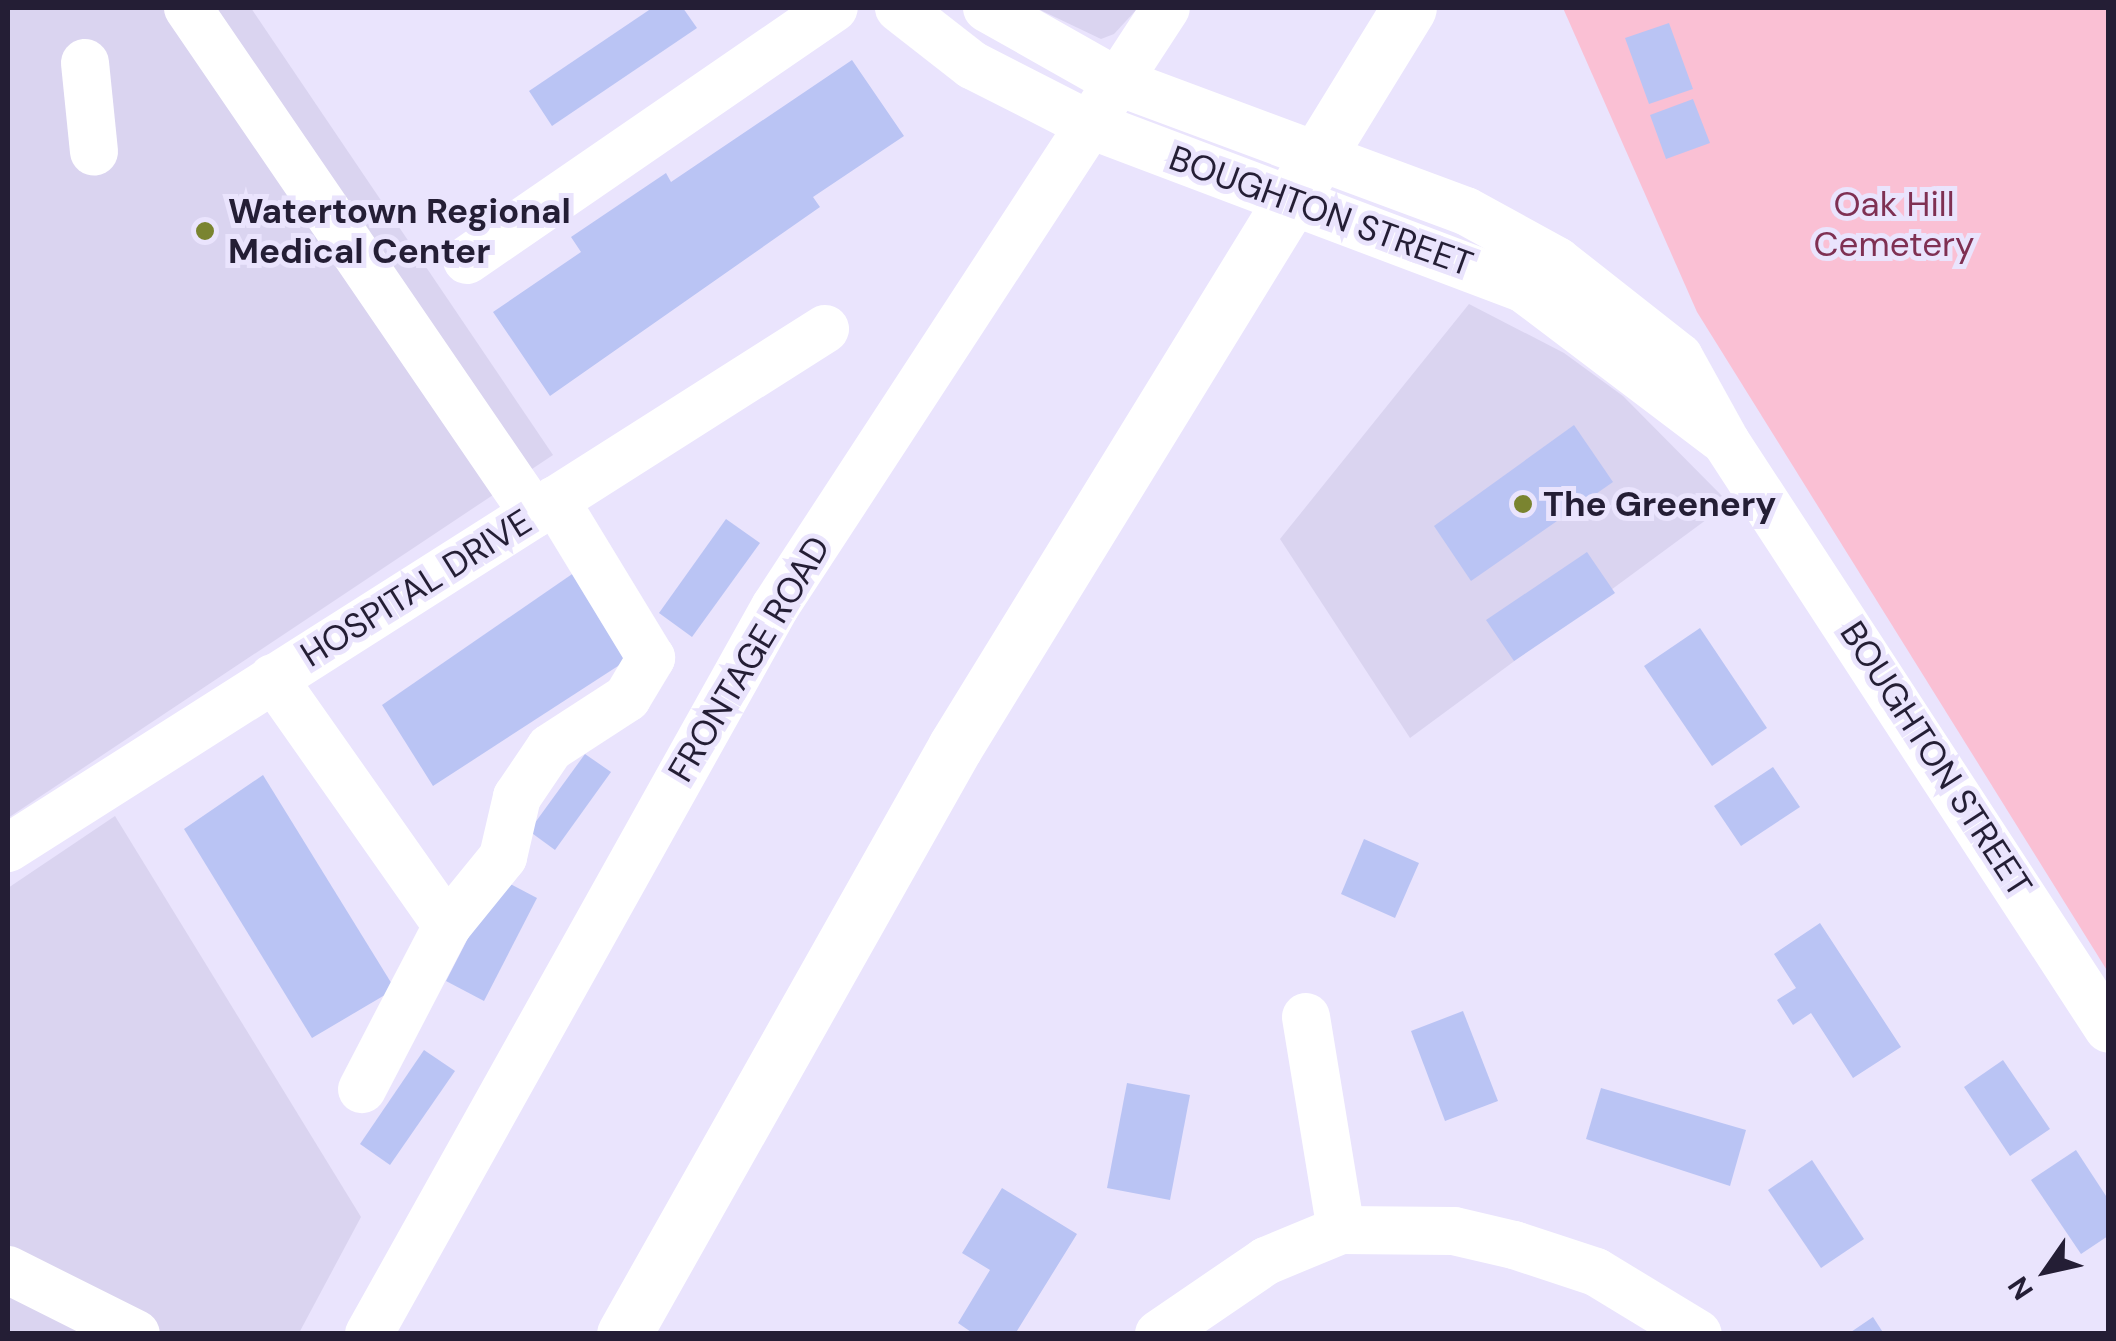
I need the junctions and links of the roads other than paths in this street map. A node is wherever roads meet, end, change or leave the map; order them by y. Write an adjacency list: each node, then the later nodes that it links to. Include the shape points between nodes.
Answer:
1 (188, 8): 14 (street)
2 (834, 8): 11 (street)
3 (899, 8): 9 (street, BOUGHTON STREET, via 972,65)
4 (987, 8): 8 (street, BOUGHTON STREET)
5 (1166, 8): 8 (street, FRONTAGE ROAD)
6 (1409, 8): 25 (highway, via 954,747)
7 (85, 64): 10 (street)
8 (1116, 81): 9 (street, FRONTAGE ROAD); 13 (street, BOUGHTON STREET, via 1422,191 1556,261 1679,357)
9 (1088, 124): 13 (street, BOUGHTON STREET, via 1523,288); 24 (street, FRONTAGE ROAD, via 775,606)
10 (94, 152)
11 (468, 260)
12 (825, 330): 14 (street, HOSPITAL DRIVE)
13 (1726, 442): 19 (street, BOUGHTON STREET)
14 (544, 508): 15 (street, HOSPITAL DRIVE); 17 (street, via 651,658 627,698 550,748 517,797 503,857)
15 (273, 678): 16 (street, HOSPITAL DRIVE); 17 (street)
16 (8, 848)
17 (447, 926): 20 (street)
18 (1306, 1017): 21 (street)
19 (2108, 1028)
20 (362, 1089)
21 (1340, 1230): 26 (street, via 1266,1261); 27 (street, via 1454,1231 1514,1246 1596,1272)
22 (8, 1270): 23 (street)
23 (136, 1334)
24 (370, 1334)
25 (624, 1334)
26 (1160, 1334)
27 (1698, 1334)

